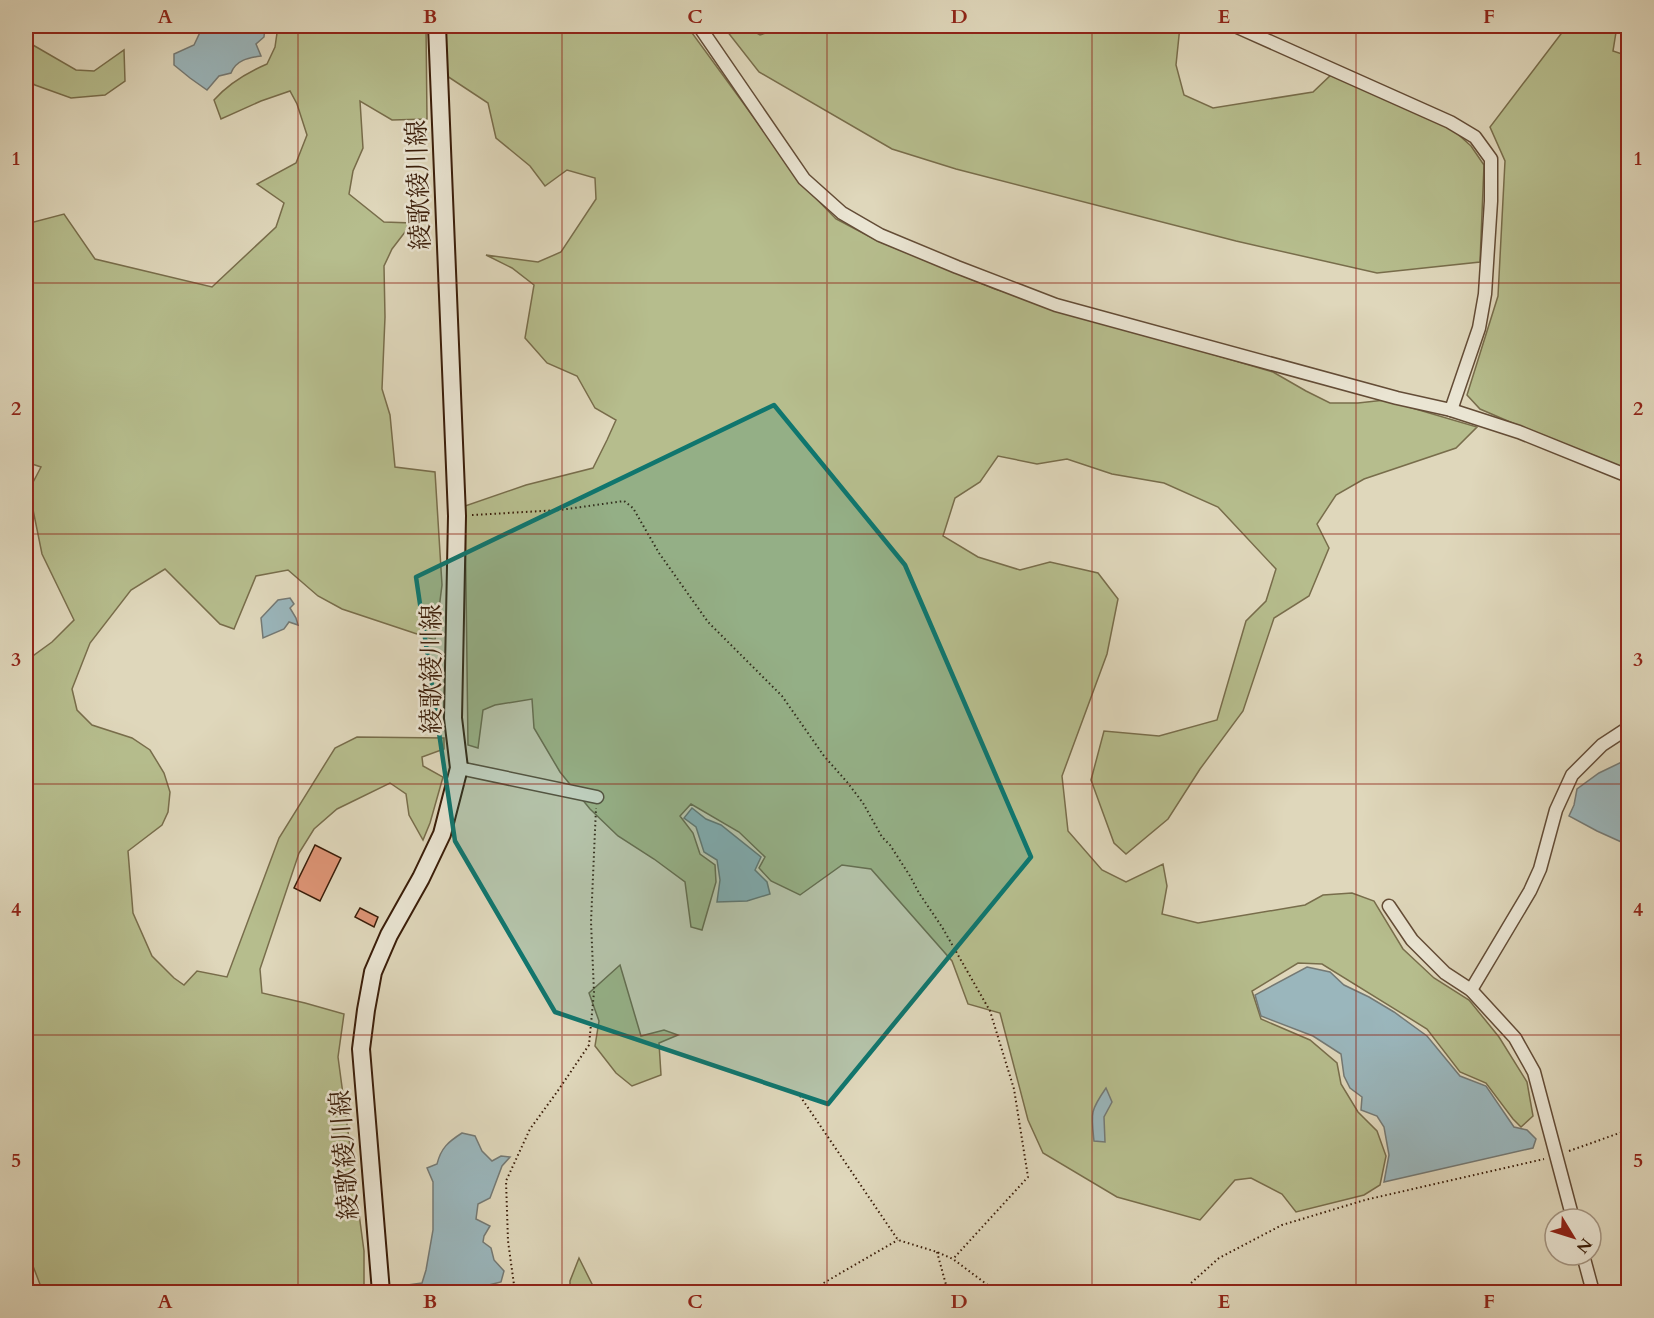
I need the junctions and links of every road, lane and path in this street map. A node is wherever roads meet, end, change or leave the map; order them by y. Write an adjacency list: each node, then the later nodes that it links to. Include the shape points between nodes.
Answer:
1 (437, 26): 6 (main road, 綾歌綾川線)
2 (699, 26): 4 (street, via 804,179 842,213 880,235 1056,305)
3 (1235, 26): 4 (street, via 1450,122 1475,137 1491,159 1485,294 1479,328)
4 (1451, 410): 5 (street, via 1519,432)
5 (1629, 476)
6 (457, 516): 8 (main road, 綾歌綾川線, via 453,718); 18 (path, via 560,510 624,501 633,508 659,553 708,622 782,696 863,803 990,1011 1014,1089 1028,1177)
7 (1629, 728): 11 (street, via 1602,745 1572,775 1556,810 1530,891)
8 (459, 768): 9 (street); 20 (main road, 綾歌綾川線, via 442,834 388,935 373,972 366,1010 361,1049)
9 (597, 796): 21 (path, via 591,922 594,992 589,1045 530,1129 507,1181 508,1241)
10 (1389, 906): 11 (street, via 1412,940 1445,973)
11 (1471, 990): 14 (street, via 1515,1038 1534,1072)
12 (800, 1096): 16 (path)
13 (1629, 1130): 14 (path)
14 (1556, 1156): 15 (street); 25 (path, via 1365,1200 1282,1225 1219,1258)
15 (1570, 1207)
16 (898, 1240): 17 (path); 22 (path)
17 (937, 1252): 18 (path); 23 (path)
18 (953, 1259): 24 (path)
19 (1586, 1267): 26 (street)
20 (381, 1293)
21 (515, 1293)
22 (808, 1293)
23 (948, 1293)
24 (997, 1293)
25 (1181, 1293)
26 (1593, 1293)

